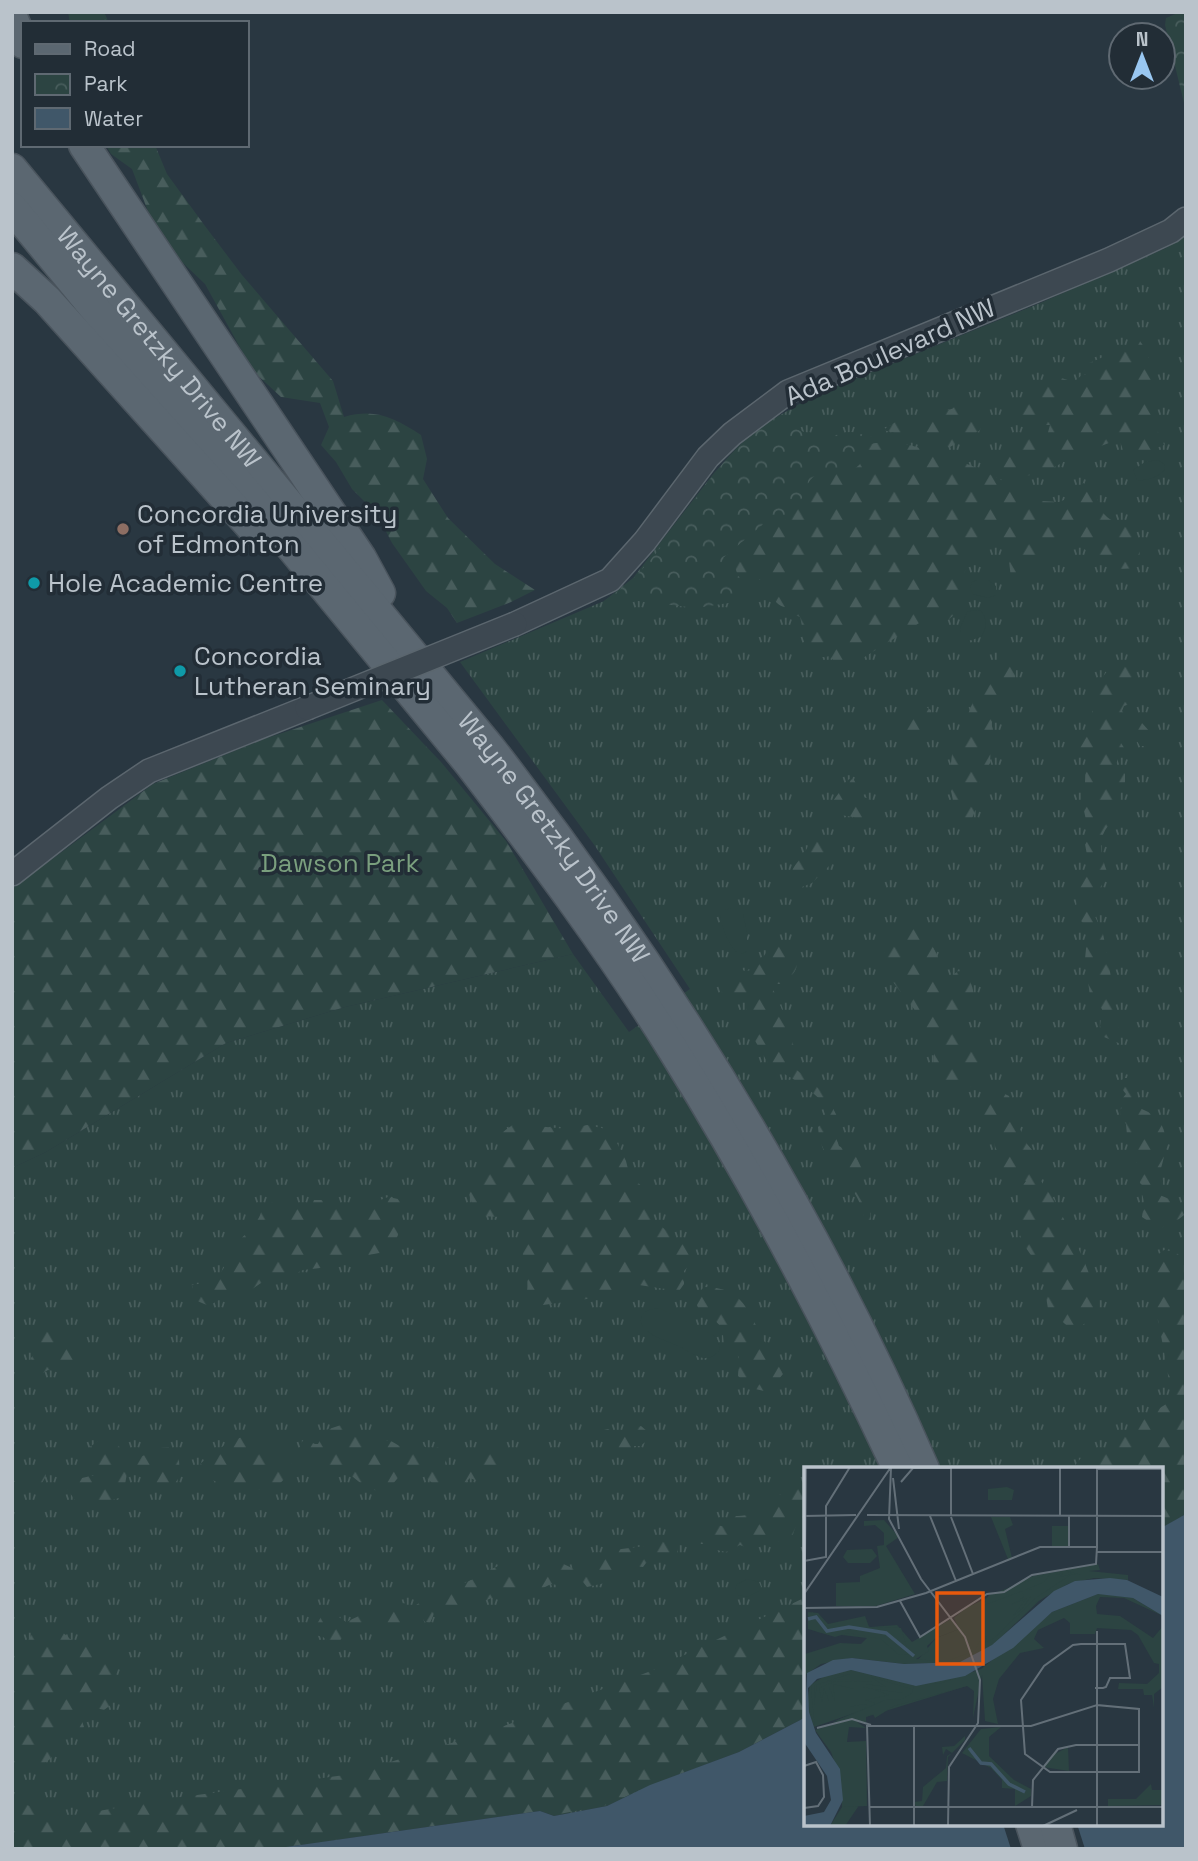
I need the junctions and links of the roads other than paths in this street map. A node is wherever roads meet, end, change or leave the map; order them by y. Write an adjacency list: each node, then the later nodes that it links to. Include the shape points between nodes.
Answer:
1 (12, 17): 2 (main road)
2 (21, 38)
3 (85, 147): 8 (main road, via 361,558)
4 (12, 169): 8 (main road, Wayne Gretzky Drive NW)
5 (12, 208): 8 (main road, Wayne Gretzky Drive NW)
6 (1186, 219): 9 (street, Ada Boulevard NW, bridge, via 1171,231 1109,260 788,392 708,457 610,580 515,624 167,762 109,797)
7 (12, 268): 8 (main road, via 47,300 302,584)
8 (397, 656): 10 (main road, Wayne Gretzky Drive NW, via 674,1051 796,1263); 11 (main road, Wayne Gretzky Drive NW, via 490,748 634,944 696,1039 789,1197)
9 (12, 874)
10 (897, 1467)
11 (922, 1467)
12 (1032, 1826): 14 (main road)
13 (1056, 1826): 15 (main road)
14 (1038, 1849)
15 (1062, 1849)

